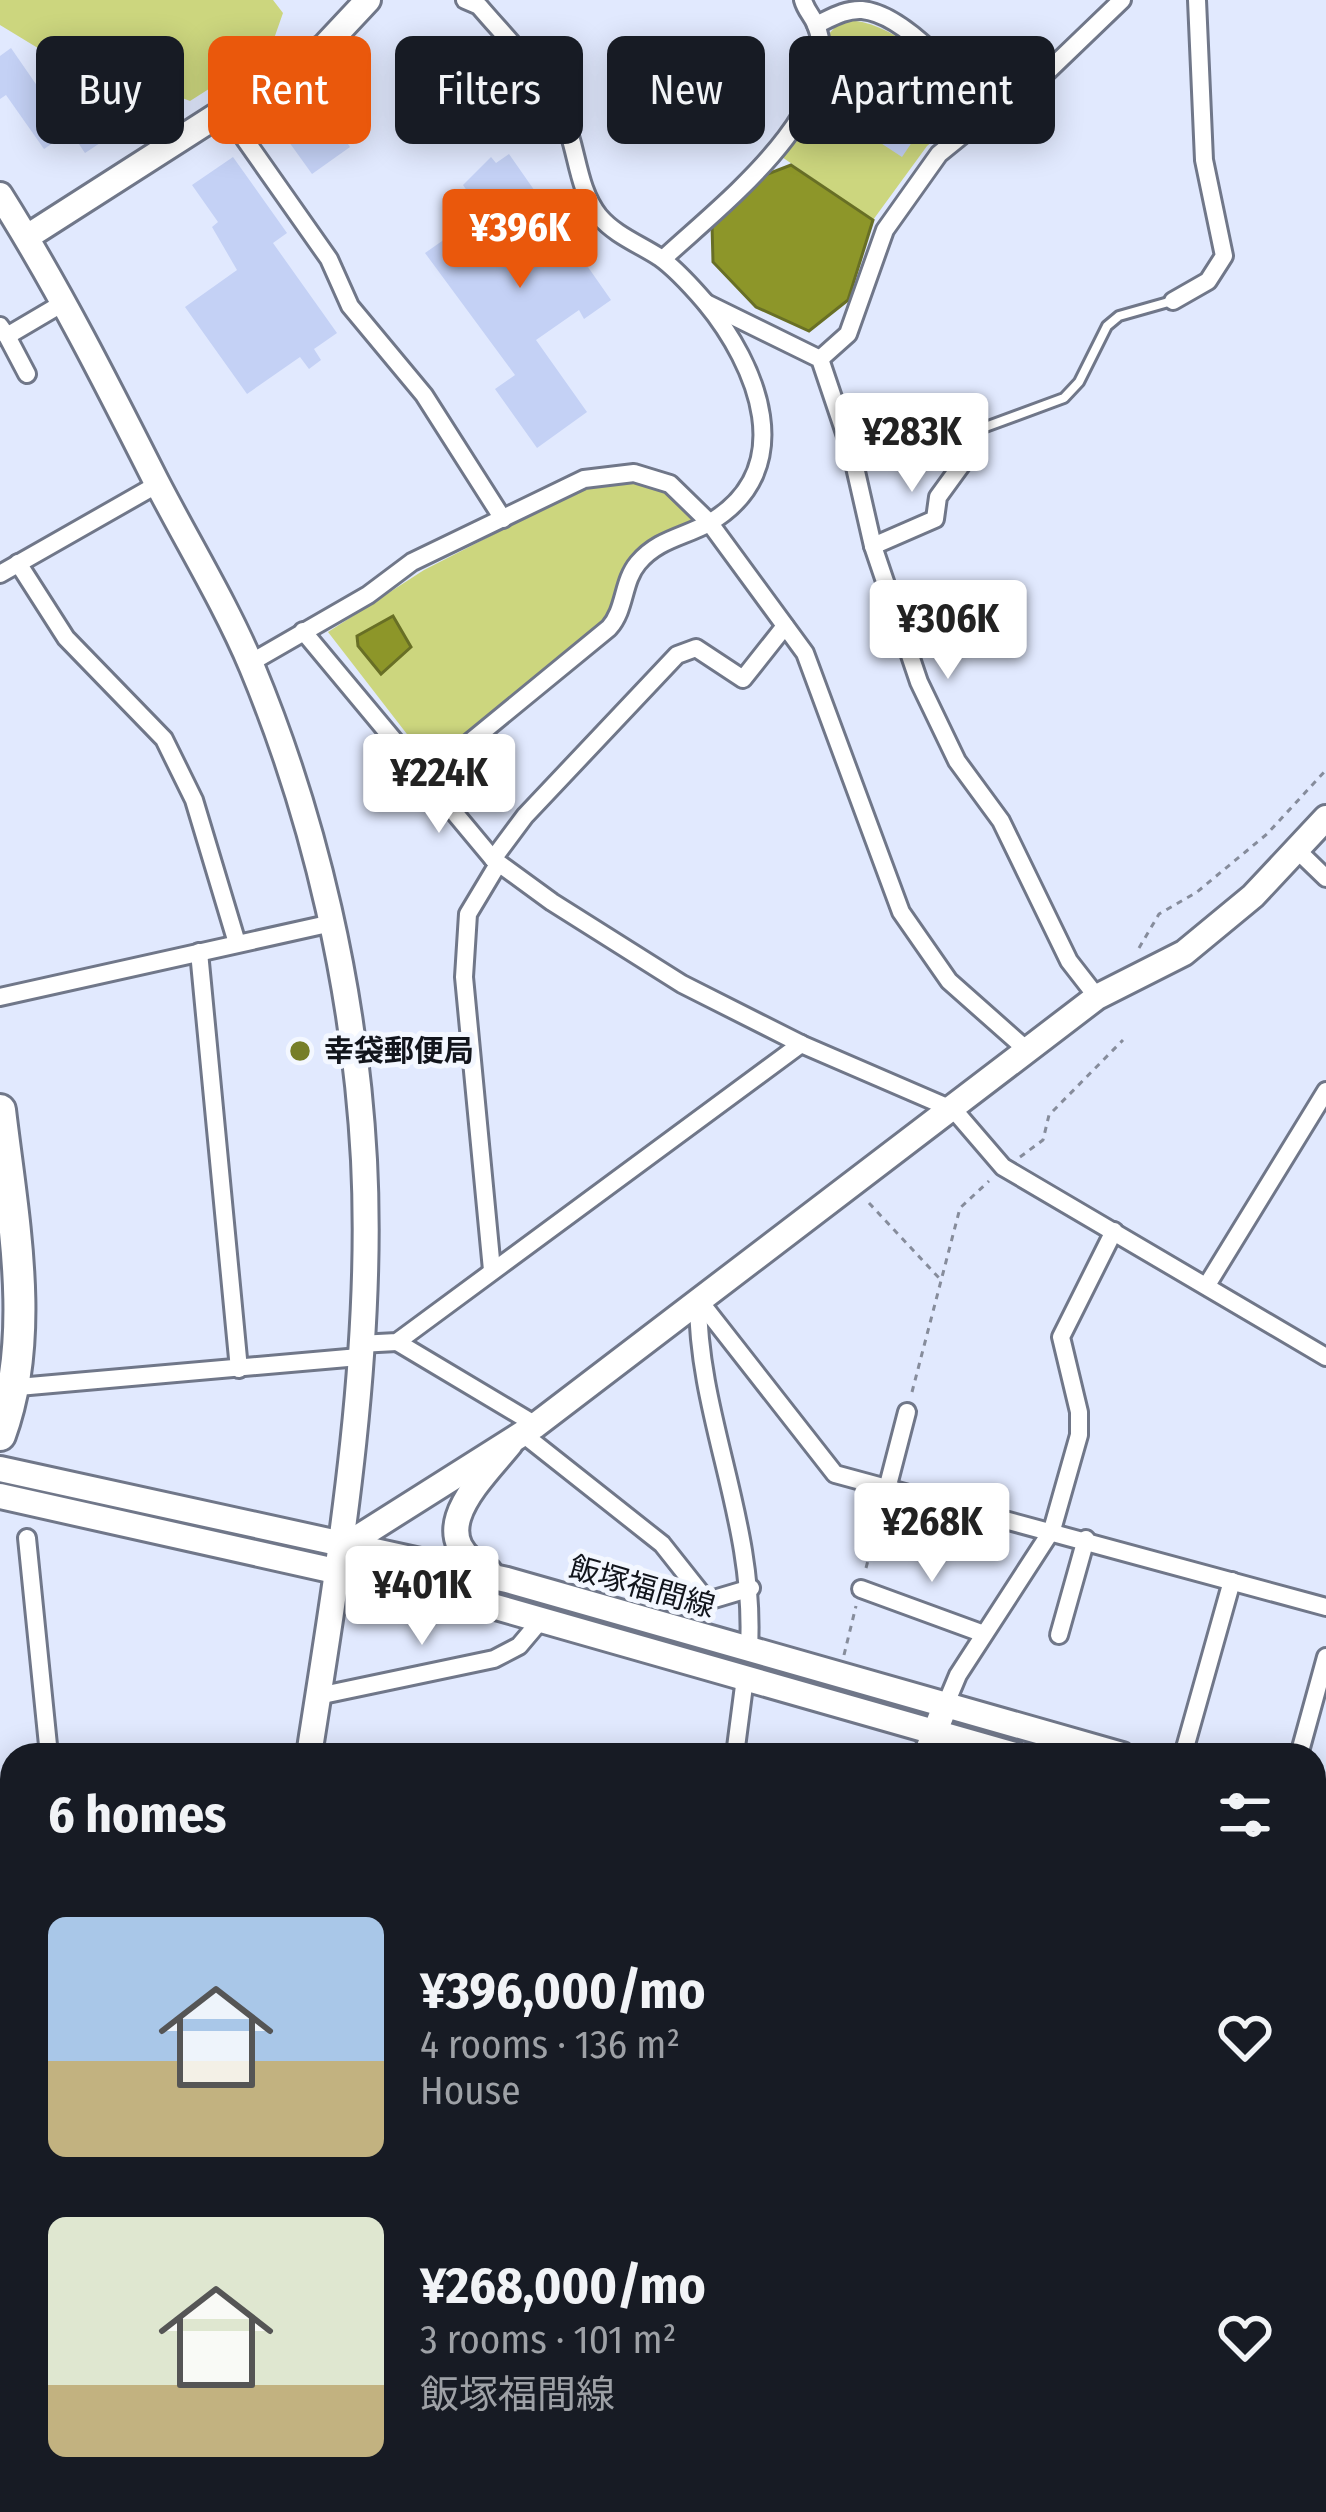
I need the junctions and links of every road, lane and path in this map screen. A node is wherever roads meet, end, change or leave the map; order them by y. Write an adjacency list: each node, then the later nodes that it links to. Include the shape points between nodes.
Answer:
1 (368, 0): 8 (street)
2 (465, 0): 16 (street, via 492,21 561,112 584,194 602,220)
3 (803, 0): 7 (street)
4 (1122, 0): 10 (street)
5 (1197, 0): 17 (street, via 1204,160 1224,256 1208,281)
6 (874, 6): 7 (street); 9 (street)
7 (816, 25): 16 (street, via 818,63 802,118)
8 (334, 36)
9 (911, 36)
10 (1055, 64)
11 (208, 122): 15 (street)
12 (248, 144): 25 (street, via 329,259 350,306 424,395)
13 (955, 144): 21 (street, via 922,174 885,230 848,334)
14 (0, 195): 15 (street)
15 (27, 237): 18 (street)
16 (662, 259): 19 (street)
17 (1173, 301): 23 (lane, via 1119,316 1064,398 968,434 960,440)
18 (63, 303): 20 (street); 24 (street)
19 (705, 303): 21 (street); 26 (street, via 742,358 764,412 753,474)
20 (4, 331): 22 (street)
21 (820, 358): 27 (street)
22 (27, 374)
23 (962, 464): 27 (street, via 938,497 935,519)
24 (158, 484): 28 (street); 32 (street)
25 (502, 519): 26 (street, via 584,479 634,473 670,484); 31 (street, via 412,562)
26 (710, 522): 30 (street); 34 (street, via 674,534 639,561 609,628)
27 (873, 546): 42 (street, via 919,682 957,760 1000,821 1069,961)
28 (18, 563): 29 (street); 40 (street, via 66,638 164,739 194,800)
29 (0, 574)
30 (785, 626): 37 (street, via 743,679 696,648 677,655 525,816); 46 (street, via 812,670 901,912 950,981)
31 (303, 632): 32 (street); 34 (street)
32 (250, 663): 39 (street, via 286,754)
33 (1326, 770): 42 (path, via 1268,834 1159,914)
34 (425, 779): 37 (street)
35 (1326, 818): 36 (street)
36 (1297, 850): 38 (street); 42 (street, via 1184,953)
37 (495, 861): 45 (street, via 682,984); 54 (street, via 468,914 464,977)
38 (1326, 878)
39 (332, 923): 40 (street); 59 (street, via 364,1160)
40 (237, 943): 41 (street)
41 (200, 952): 43 (street); 61 (street)
42 (1108, 992): 46 (street)
43 (0, 997)
44 (1123, 1040): 51 (path, via 1049,1115 1042,1140)
45 (801, 1044): 49 (street); 54 (street)
46 (1028, 1051): 49 (street)
47 (1326, 1091): 56 (street)
48 (0, 1110): 50 (highway)
49 (954, 1110): 51 (street); 52 (street)
50 (2, 1142): 62 (highway, via 19,1322)
51 (1003, 1167): 53 (street); 55 (path, via 960,1208)
52 (856, 1184): 55 (path); 57 (street)
53 (1114, 1231): 56 (street); 69 (street, via 1061,1337 1079,1435)
54 (492, 1270): 58 (street)
55 (941, 1280): 63 (path)
56 (1207, 1285): 60 (street)
57 (698, 1300): 65 (street); 67 (street, via 835,1474); 75 (street, via 698,1348)
58 (397, 1342): 59 (street); 65 (street)
59 (359, 1351): 61 (street); 72 (street)
60 (1326, 1357)
61 (239, 1370): 62 (street)
62 (6, 1388): 64 (highway)
63 (907, 1412): 67 (street)
64 (0, 1435)
65 (523, 1435): 72 (street); 73 (street, via 459,1508 456,1522 473,1564); 75 (street, via 662,1544 704,1597)
66 (0, 1469): 72 (street, 飯塚福間線)
67 (887, 1489): 69 (street)
68 (0, 1496): 72 (street, 飯塚福間線)
69 (1052, 1529): 71 (street); 79 (street)
70 (27, 1538): 86 (street)
71 (1086, 1539): 74 (street); 80 (street)
72 (340, 1557): 73 (street, 飯塚福間線); 78 (street, 飯塚福間線); 84 (street)
73 (507, 1580): 81 (street, 飯塚福間線)
74 (1232, 1581): 77 (street); 92 (street)
75 (751, 1588): 81 (street)
76 (861, 1589): 79 (street)
77 (1326, 1607)
78 (541, 1620): 83 (street, 飯塚福間線); 84 (street, via 494,1659)
79 (984, 1634): 85 (street)
80 (1059, 1635)
81 (749, 1648): 85 (street, 飯塚福間線)
82 (1326, 1657): 93 (street)
83 (746, 1678): 88 (street); 89 (street, 飯塚福間線)
84 (318, 1696): 87 (street)
85 (945, 1706): 90 (street); 91 (street, 飯塚福間線)
86 (49, 1743)
87 (311, 1743)
88 (737, 1743)
89 (927, 1743)
90 (930, 1743)
91 (1079, 1743)
92 (1186, 1743)
93 (1302, 1743)

